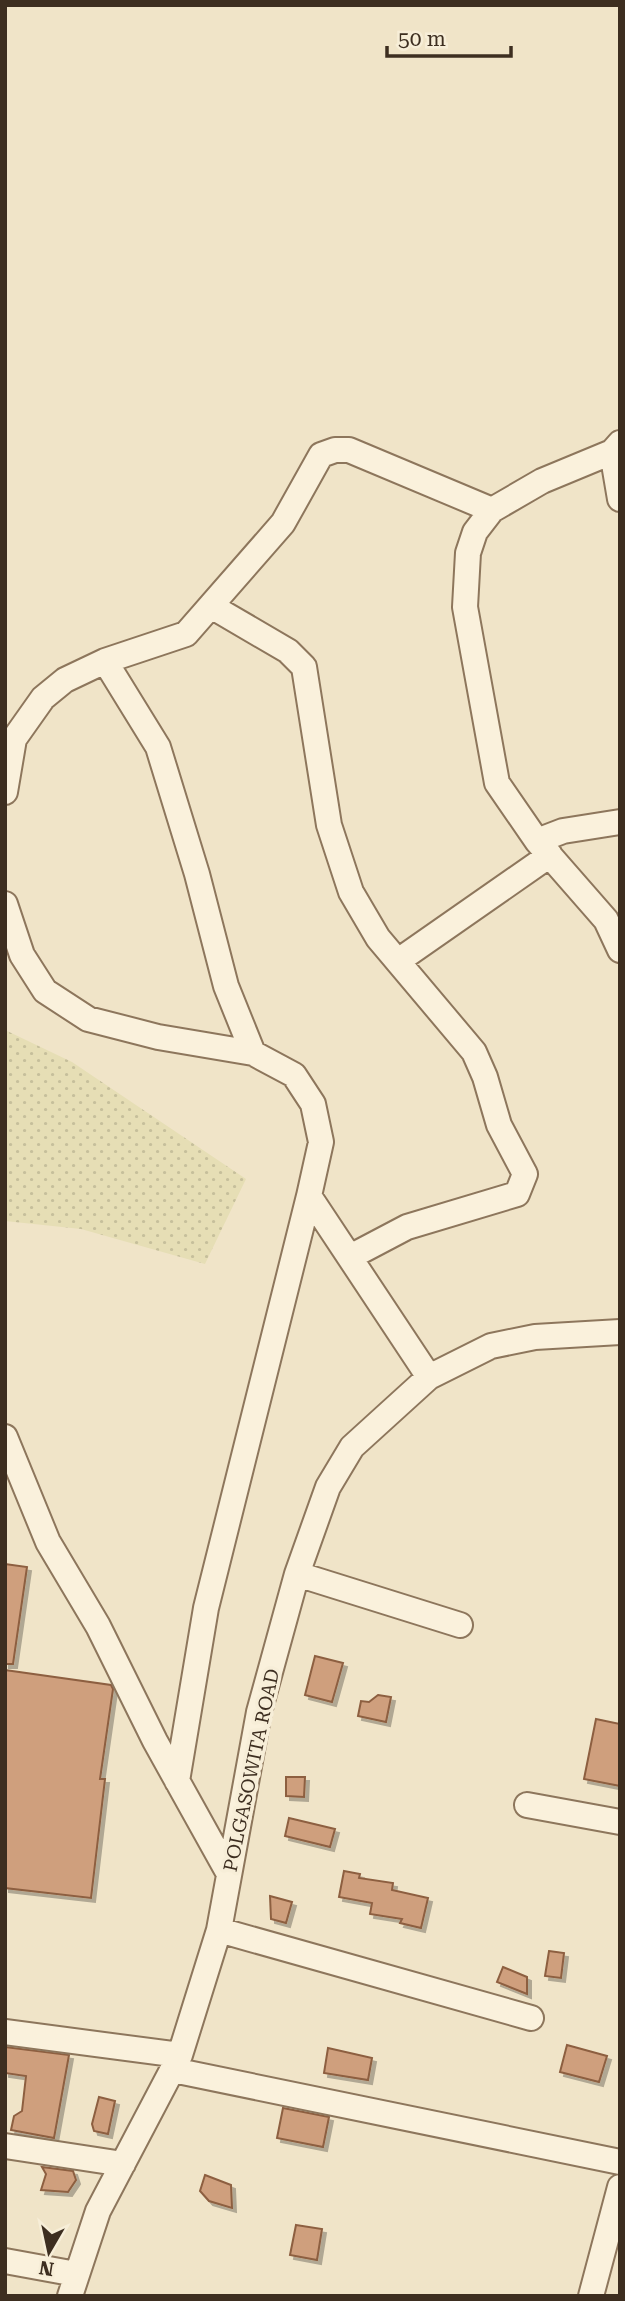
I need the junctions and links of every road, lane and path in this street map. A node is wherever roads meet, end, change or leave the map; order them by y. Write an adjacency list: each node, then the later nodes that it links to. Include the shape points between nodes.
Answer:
1 (616, 447): 2 (street); 3 (street)
2 (620, 499)
3 (492, 510): 4 (street, via 386,464 349,450 335,450 321,455 283,523); 9 (street, via 475,532 468,552 465,607 469,640 498,782)
4 (211, 606): 5 (street, via 186,634); 12 (street, via 288,651 304,667 329,825 351,892 378,938)
5 (105, 661): 6 (street, via 65,680 43,698); 13 (street, via 158,747 226,986)
6 (10, 743): 7 (street)
7 (5, 792)
8 (620, 822): 9 (street, via 563,831)
9 (544, 848): 11 (street, via 606,920); 12 (street)
10 (5, 904): 13 (street, via 23,955 44,991 88,1019 158,1037)
11 (620, 950)
12 (398, 961): 15 (street, via 474,1052 499,1125 524,1174 523,1183 517,1194 407,1227)
13 (253, 1052): 14 (street, via 294,1075 313,1104 321,1142)
14 (309, 1196): 15 (street); 21 (street, via 206,1608)
15 (350, 1257): 17 (street)
16 (620, 1332): 17 (street, POLGASOWITA ROAD, via 535,1337 491,1346)
17 (429, 1377): 19 (street, POLGASOWITA ROAD, via 352,1447 328,1487)
18 (5, 1437): 21 (street, via 48,1542 98,1626)
19 (297, 1574): 20 (street); 24 (street, POLGASOWITA ROAD, via 260,1712)
20 (460, 1625)
21 (177, 1781): 24 (street)
22 (527, 1805): 23 (street)
23 (620, 1822)
24 (229, 1874): 25 (street, POLGASOWITA ROAD)
25 (219, 1930): 26 (street); 28 (street, POLGASOWITA ROAD)
26 (531, 2018)
27 (5, 2032): 28 (street)
28 (176, 2063): 30 (street); 31 (street, POLGASOWITA ROAD)
29 (5, 2146): 31 (street)
30 (620, 2162)
31 (123, 2164): 34 (street, POLGASOWITA ROAD, via 98,2211)
32 (620, 2187): 35 (street)
33 (5, 2261): 34 (street)
34 (73, 2285)
35 (591, 2296)

